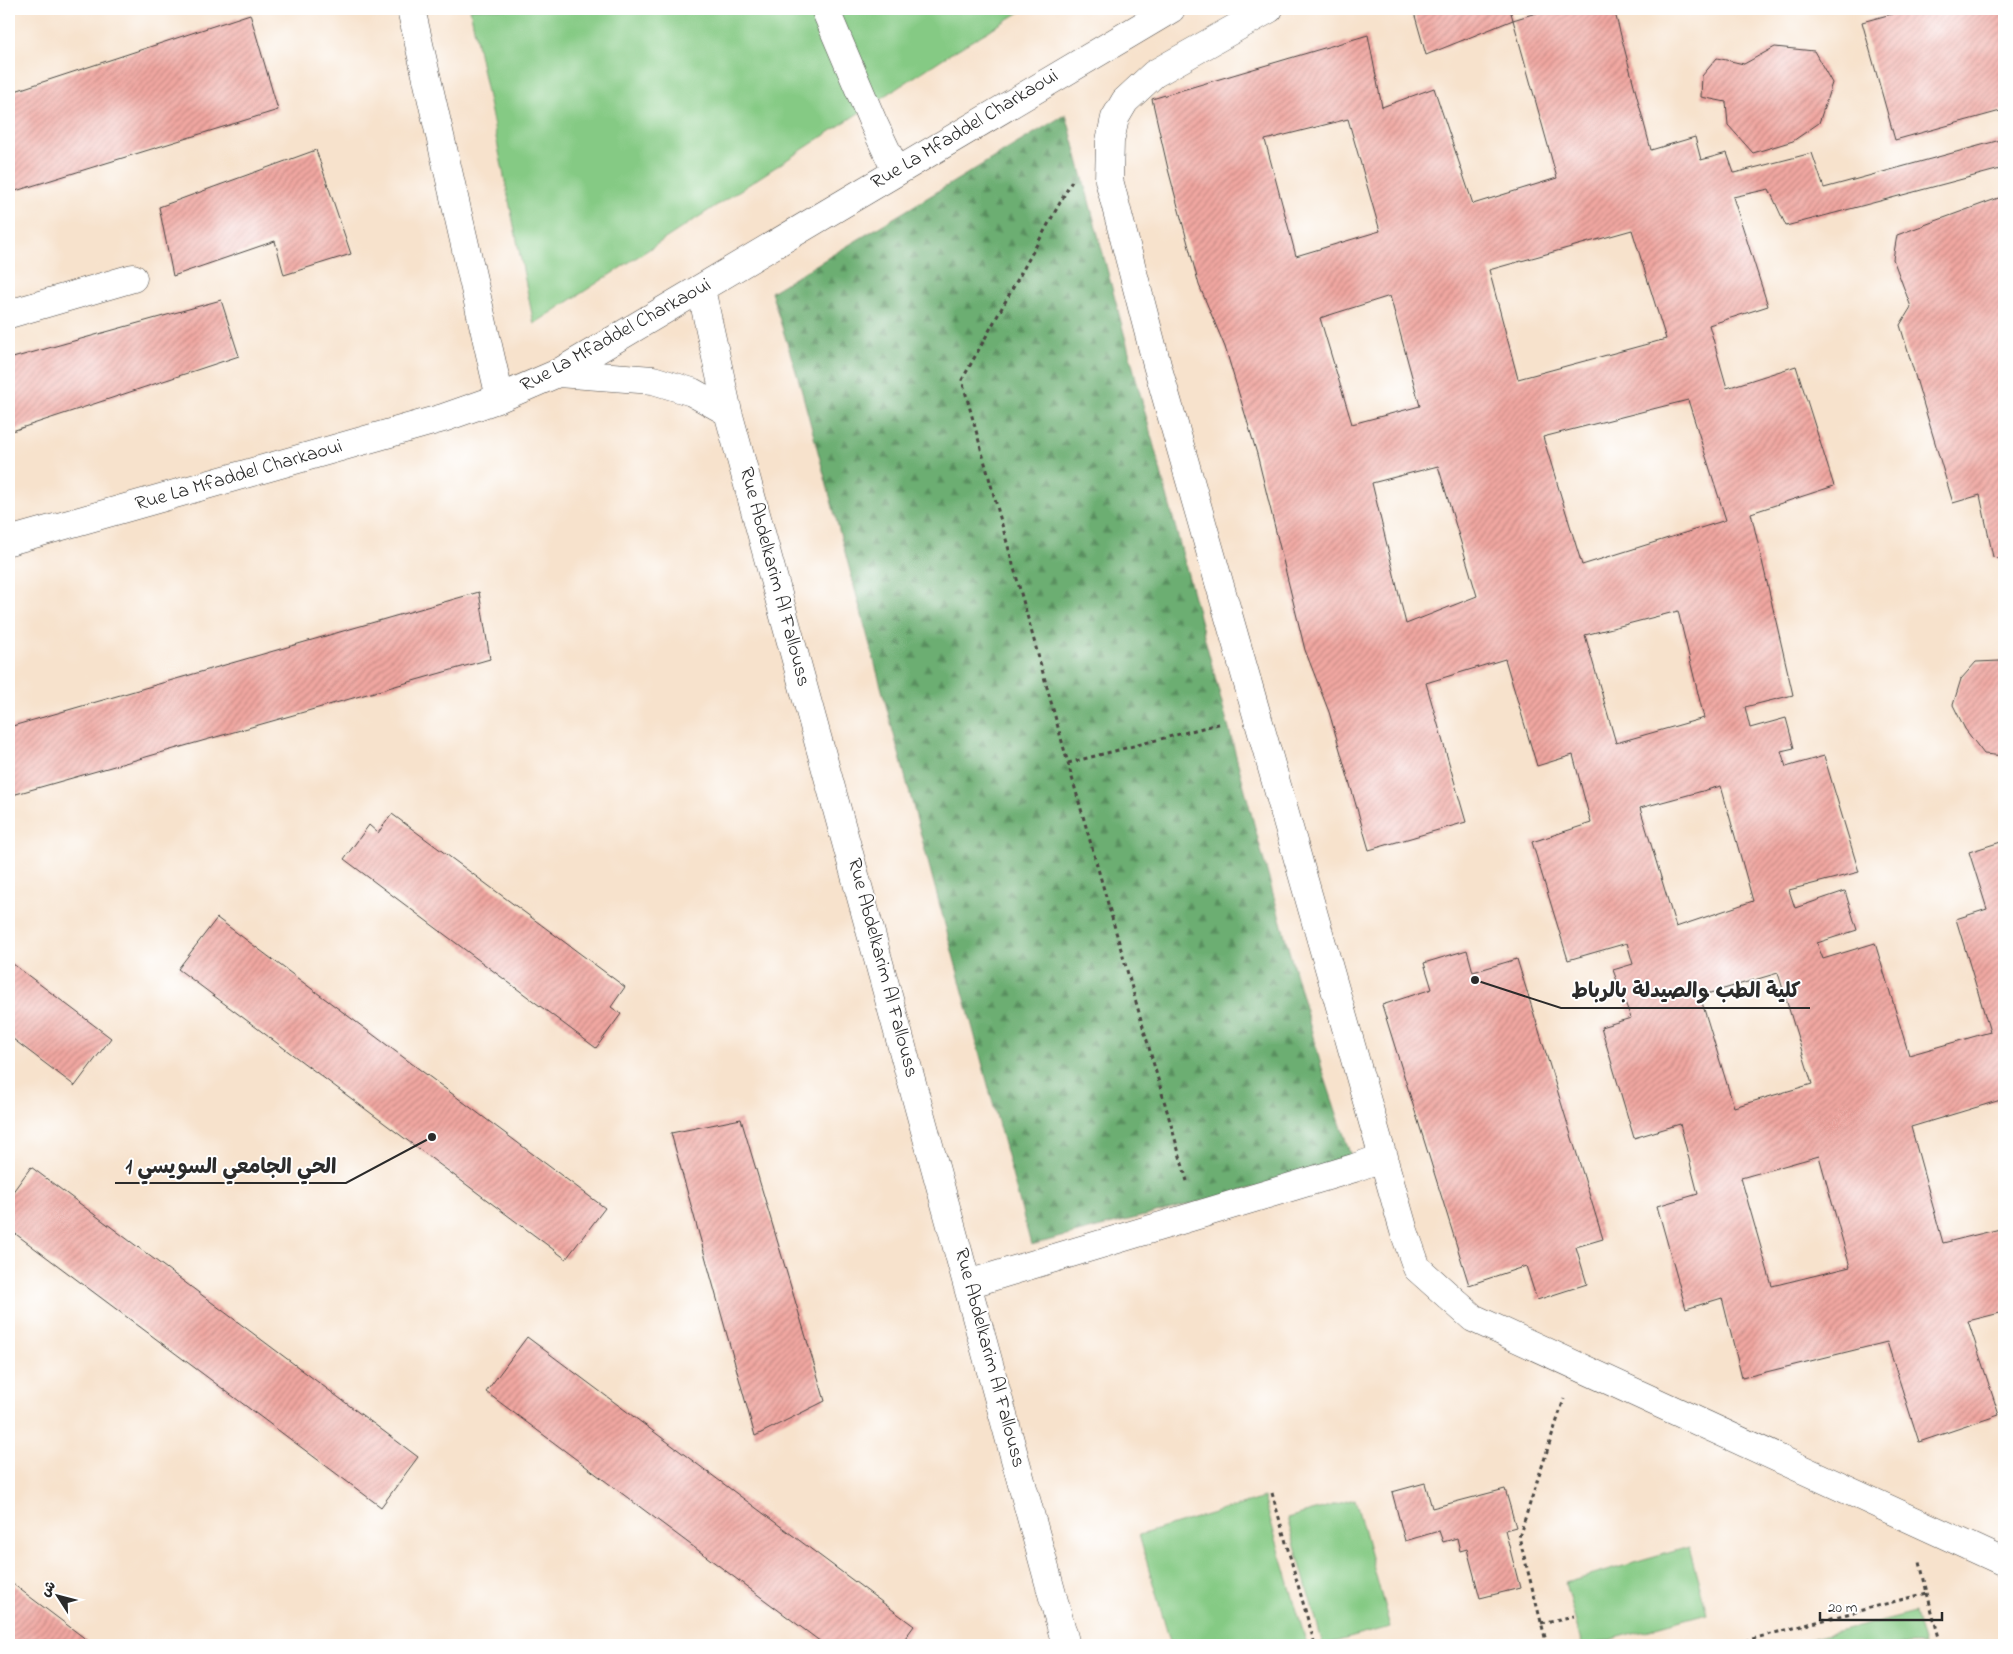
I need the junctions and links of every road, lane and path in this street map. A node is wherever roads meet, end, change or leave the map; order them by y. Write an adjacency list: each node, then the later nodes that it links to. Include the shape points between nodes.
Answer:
1 (411, 9): 11 (street)
2 (825, 9): 5 (street)
3 (1171, 9): 5 (street, Rue La Mfaddel Charkaoui)
4 (1269, 9): 16 (street, via 1154,74 1125,101 1110,141 1109,180 1156,365)
5 (896, 171): 8 (street, Rue La Mfaddel Charkaoui)
6 (1074, 179): 15 (path, via 962,380)
7 (133, 278): 9 (street)
8 (701, 289): 10 (street, Rue La Mfaddel Charkaoui); 12 (street, Rue Abdelkarim Al Fallouss)
9 (9, 314)
10 (558, 373): 11 (street, Rue La Mfaddel Charkaoui); 12 (street, via 652,380 692,392)
11 (500, 398): 13 (street, Rue La Mfaddel Charkaoui, via 434,421)
12 (728, 412): 18 (street, Rue Abdelkarim Al Fallouss)
13 (9, 541)
14 (1223, 722): 15 (path)
15 (1068, 763): 17 (path)
16 (1384, 1157): 18 (street); 19 (street, via 1417,1268 1473,1318)
17 (1189, 1189)
18 (968, 1284): 26 (street, Rue Abdelkarim Al Fallouss)
19 (1576, 1365): 21 (street); 25 (path, via 1519,1537)
20 (1272, 1493): 27 (path)
21 (1908, 1518): 22 (street); 23 (path)
22 (2004, 1562)
23 (1927, 1593): 29 (path); 30 (path)
24 (1574, 1616): 25 (path)
25 (1542, 1623): 28 (path)
26 (1066, 1645)
27 (1315, 1645)
28 (1547, 1645)
29 (1729, 1645)
30 (1941, 1645)

